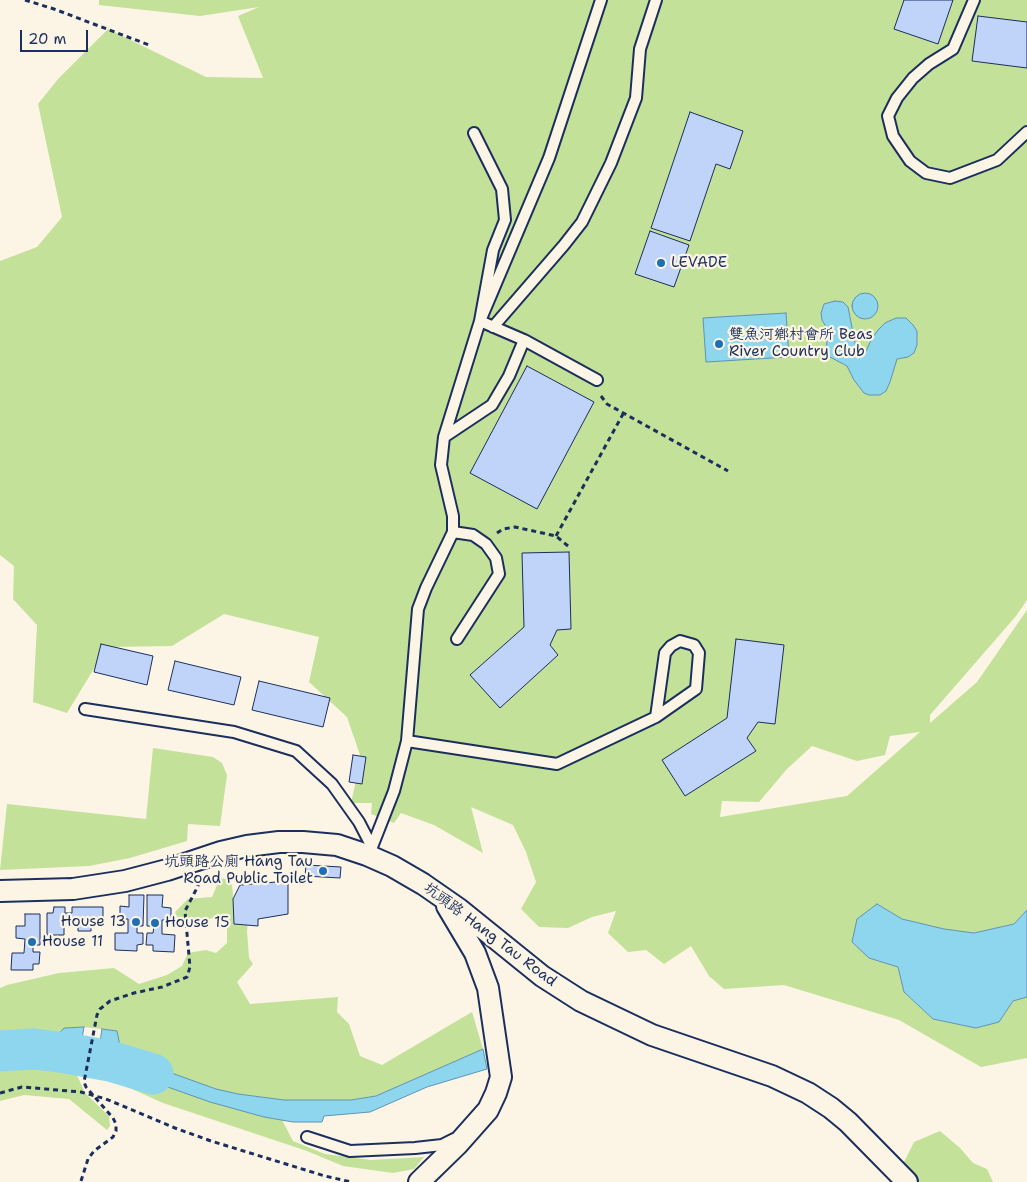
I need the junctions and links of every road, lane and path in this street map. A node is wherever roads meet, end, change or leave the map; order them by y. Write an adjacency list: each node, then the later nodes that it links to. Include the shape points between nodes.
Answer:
1 (25, 0): 5 (path)
2 (601, 0): 8 (lane, via 549,158)
3 (656, 0): 9 (lane, via 640,49 636,98 611,163 582,222)
4 (974, 0): 6 (lane, via 953,49 929,64 897,98 888,116 893,136 910,162 926,173 950,178 997,160)
5 (149, 45)
6 (1027, 132)
7 (474, 133): 8 (lane, via 502,189 505,220 493,250)
8 (480, 322): 9 (lane); 13 (lane)
9 (493, 327): 10 (lane)
10 (524, 340): 11 (lane); 13 (lane, via 509,376 492,404)
11 (596, 380): 12 (path, via 602,399)
12 (623, 414): 14 (path); 16 (path)
13 (444, 437): 15 (lane, via 441,465 453,516)
14 (728, 472)
15 (453, 532): 17 (lane, via 473,535); 22 (lane, via 418,609)
16 (556, 536): 17 (path, via 515,528 503,529); 18 (path)
17 (486, 544): 19 (lane, via 496,558 499,574)
18 (568, 546)
19 (457, 639)
20 (85, 710): 23 (lane, via 234,732 296,751 332,784 359,822)
21 (656, 717): 21 (lane, via 696,689 699,653 694,645 680,641 666,653); 22 (lane, via 557,764)
22 (407, 741): 23 (lane, via 394,791)
23 (370, 851): 25 (street, 坑頭路 Hang Tau Road, via 337,845 279,842 222,852 125,881 73,889); 26 (street, 坑頭路 Hang Tau Road)
24 (198, 884): 30 (path, via 185,911 190,966 187,977 110,1001 97,1015 84,1082 113,1118 116,1131 88,1159)
25 (0, 891)
26 (443, 898): 28 (street, via 475,953 488,988 500,1077 488,1110); 33 (street, 坑頭路 Hang Tau Road, via 542,976 581,1001 652,1035 772,1076 808,1093 848,1122)
27 (0, 1093): 31 (path, via 22,1087 81,1092 202,1138)
28 (469, 1131): 29 (lane, via 442,1145 350,1151); 32 (street)
29 (307, 1137)
30 (81, 1182)
31 (351, 1182)
32 (419, 1182)
33 (907, 1182)

